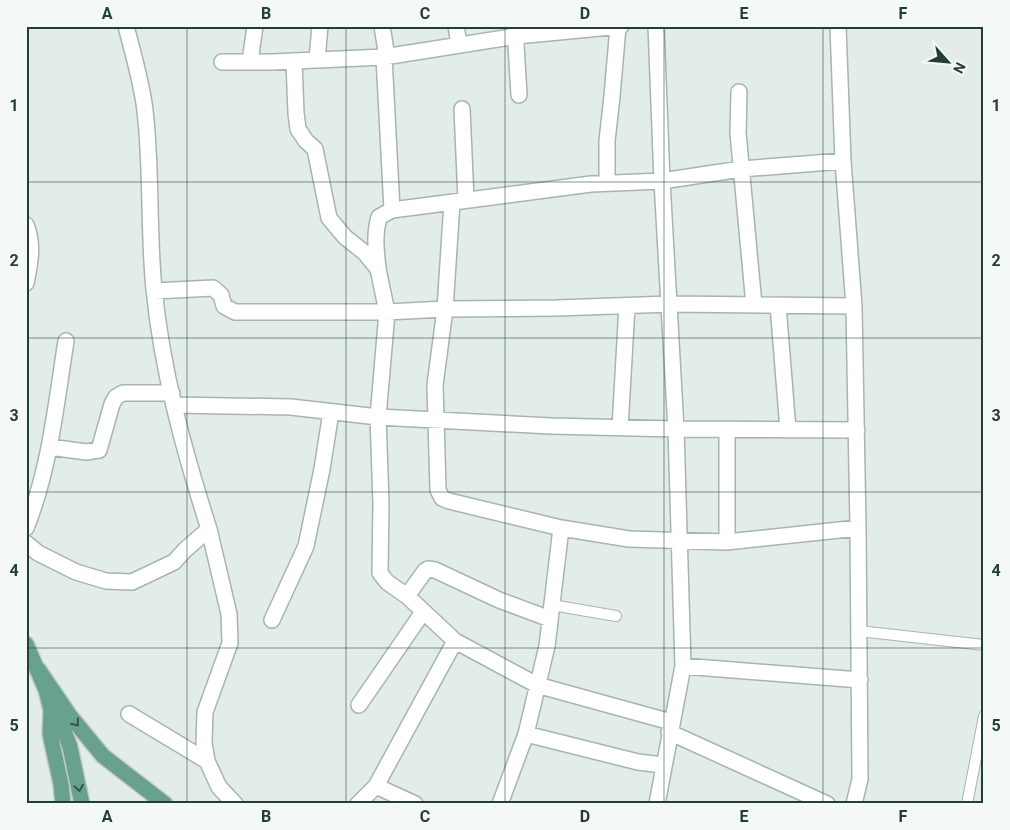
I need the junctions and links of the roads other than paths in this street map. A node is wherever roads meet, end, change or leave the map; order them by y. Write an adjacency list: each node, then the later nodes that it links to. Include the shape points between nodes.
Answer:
1 (126, 26): 28 (street, via 145,111)
2 (255, 26): 15 (street)
3 (320, 26): 12 (street)
4 (382, 26): 11 (street)
5 (456, 26): 10 (street)
6 (619, 26): 9 (street); 22 (street, via 606,140)
7 (656, 26): 21 (street)
8 (838, 26): 19 (street)
9 (516, 31): 10 (street); 17 (street)
10 (459, 44): 11 (street)
11 (385, 57): 12 (street); 24 (street)
12 (317, 60): 13 (street)
13 (294, 61): 15 (street); 26 (street, via 298,129 315,149 329,218)
14 (222, 62): 15 (street)
15 (250, 62)
16 (739, 92): 20 (street)
17 (519, 95)
18 (462, 109): 23 (street)
19 (843, 161): 20 (street); 33 (street)
20 (741, 169): 21 (street); 30 (street)
21 (662, 181): 22 (street); 29 (street)
22 (606, 183): 23 (street)
23 (459, 201): 24 (street); 34 (street)
24 (392, 210): 26 (street, via 379,217 375,231)
25 (26, 225): 27 (street, via 30,233 32,258)
26 (378, 269): 35 (street)
27 (26, 283)
28 (154, 291): 35 (street, via 213,288 221,295 224,306 235,312); 37 (street, via 158,330)
29 (670, 304): 30 (street); 32 (street); 42 (street)
30 (754, 305): 31 (street)
31 (778, 305): 33 (street); 44 (street)
32 (627, 306): 34 (street); 41 (street)
33 (854, 306): 45 (street)
34 (445, 309): 35 (street); 40 (street, via 435,385)
35 (387, 312): 39 (street)
36 (66, 341): 46 (street)
37 (173, 399): 38 (street); 46 (street, via 123,393 112,404 99,450 86,452); 50 (street, via 185,453)
38 (330, 412): 39 (street); 58 (street, via 306,546)
39 (378, 417): 40 (street); 54 (street, via 380,573)
40 (437, 420): 41 (street); 48 (street, via 438,490 442,498)
41 (620, 428): 42 (street)
42 (676, 429): 43 (street); 51 (street)
43 (727, 430): 44 (street); 52 (street)
44 (788, 430): 45 (street)
45 (857, 430): 49 (street)
46 (50, 447): 47 (street)
47 (26, 528)
48 (561, 528): 51 (street, via 630,539); 56 (street)
49 (858, 528): 52 (street); 59 (street)
50 (209, 529): 53 (street, via 174,562 132,582 106,581 76,572 38,553); 73 (street, via 229,614 230,643 205,712)
51 (680, 542): 52 (street); 63 (street)
52 (726, 542)
53 (26, 543)
54 (406, 596): 55 (street); 56 (street, via 428,569 500,600)
55 (423, 612): 60 (street); 67 (street)
56 (551, 612): 57 (lane); 66 (street)
57 (616, 616)
58 (272, 620)
59 (859, 631): 62 (lane); 65 (street)
60 (455, 640): 66 (street); 75 (street)
61 (26, 644): 64 (main road)
62 (984, 645)
63 (684, 666): 65 (street); 71 (street)
64 (38, 669): 68 (main road); 78 (main road, one-way to 78, via 103,756)
65 (860, 680): 85 (street, via 860,779)
66 (538, 685): 71 (street); 72 (street)
67 (359, 705)
68 (51, 710): 76 (main road, via 50,734); 77 (main road, one-way to 77, via 70,747)
69 (129, 714): 73 (street)
70 (984, 716): 86 (lane)
71 (670, 727): 74 (street); 84 (street)
72 (526, 734): 74 (street, via 638,762); 82 (street)
73 (206, 761): 79 (street, via 219,787)
74 (663, 765): 83 (street)
75 (376, 786): 80 (street); 81 (street)
76 (63, 804)
77 (82, 804)
78 (165, 804)
79 (235, 804)
80 (358, 804)
81 (415, 804)
82 (500, 804)
83 (656, 804)
84 (827, 804)
85 (854, 804)
86 (967, 804)

